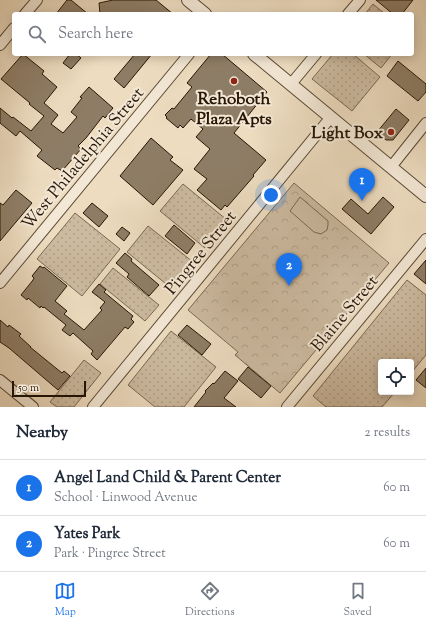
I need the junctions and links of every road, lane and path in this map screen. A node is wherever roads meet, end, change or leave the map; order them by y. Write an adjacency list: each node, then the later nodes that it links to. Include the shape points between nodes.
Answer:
1 (37, 0): 4 (street)
2 (360, 0): 6 (street)
3 (191, 1): 5 (street)
4 (27, 12)
5 (203, 12)
6 (350, 12)
7 (12, 30): 8 (street)
8 (0, 45)
9 (187, 56): 18 (street, West Philadelphia Street)
10 (256, 56): 12 (street)
11 (314, 56): 12 (street)
12 (291, 84): 13 (street)
13 (331, 117): 15 (street); 21 (street, Pingree Street)
14 (426, 124): 15 (street)
15 (391, 167): 16 (street)
16 (426, 196)
17 (426, 239): 22 (street, Blaine Street)
18 (0, 283)
19 (0, 380): 20 (street)
20 (33, 407)
21 (93, 407)
22 (287, 407)

